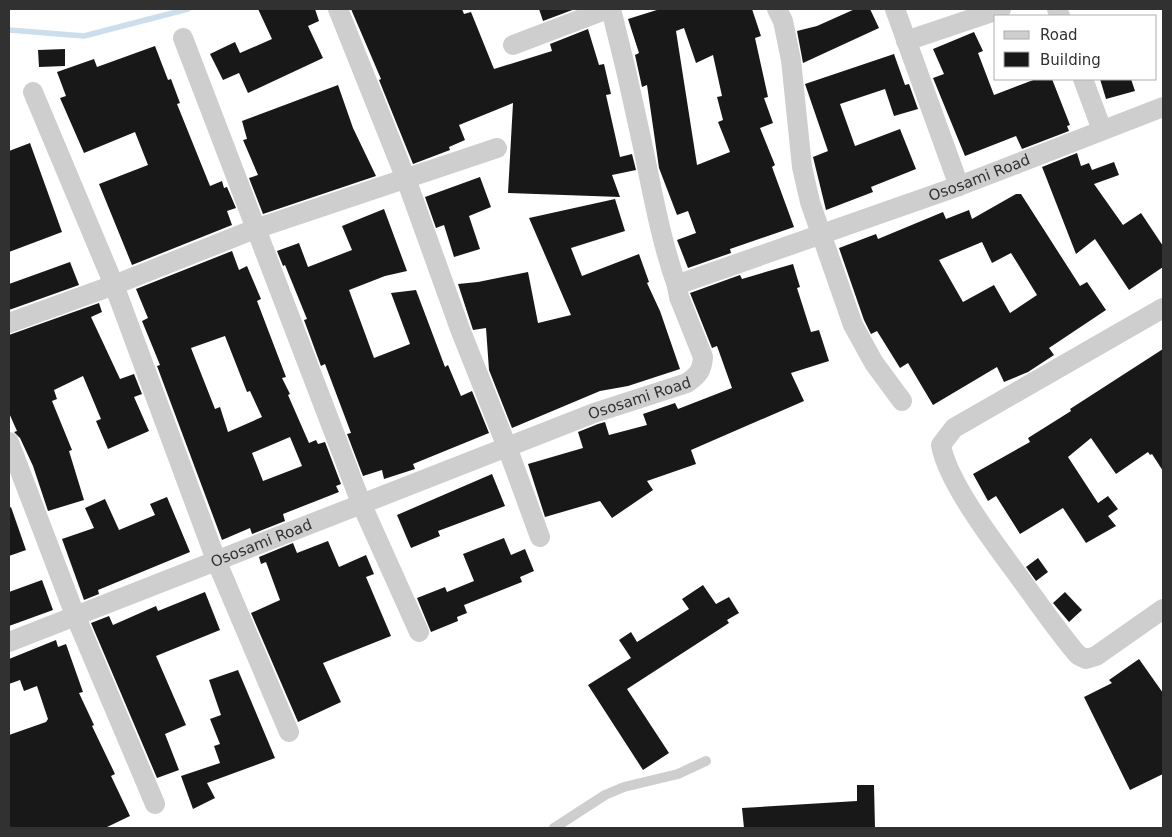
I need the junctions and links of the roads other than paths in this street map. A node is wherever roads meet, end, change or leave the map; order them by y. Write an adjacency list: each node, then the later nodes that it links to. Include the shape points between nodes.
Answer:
1 (338, 9): 14 (street)
2 (777, 9): 17 (street, via 783,21 791,60 802,167)
3 (895, 9): 7 (street)
4 (1001, 9): 7 (street)
5 (614, 10): 8 (street); 19 (street, via 656,215)
6 (184, 38): 16 (street)
7 (906, 41): 15 (street)
8 (512, 46)
9 (1083, 80): 12 (street)
10 (33, 92): 18 (street)
11 (1163, 107): 12 (street, Ososami Road)
12 (1102, 130): 15 (street, Ososami Road)
13 (497, 148): 14 (street)
14 (406, 180): 16 (street); 24 (street)
15 (959, 186): 17 (street, Ososami Road)
16 (255, 229): 18 (street); 25 (street)
17 (821, 235): 19 (street, Ososami Road, via 686,280); 22 (street, via 853,325 874,363)
18 (114, 285): 21 (street); 27 (street)
19 (677, 286): 24 (street, Ososami Road, via 678,298 704,357 698,375 687,383 594,413)
20 (1163, 308): 28 (street, via 954,428 940,444 950,472 993,541 1078,655 1086,659 1096,656)
21 (9, 324)
22 (902, 401)
23 (9, 442): 29 (street)
24 (507, 447): 25 (street, Ososami Road); 26 (street)
25 (361, 503): 27 (street, Ososami Road); 30 (street)
26 (540, 537)
27 (216, 560): 29 (street, Ososami Road); 32 (street)
28 (1163, 609)
29 (75, 615): 31 (street, Ososami Road); 34 (street)
30 (419, 632)
31 (9, 642)
32 (289, 732)
33 (706, 761): 35 (lane, via 678,774 612,792)
34 (155, 804)
35 (554, 828)

